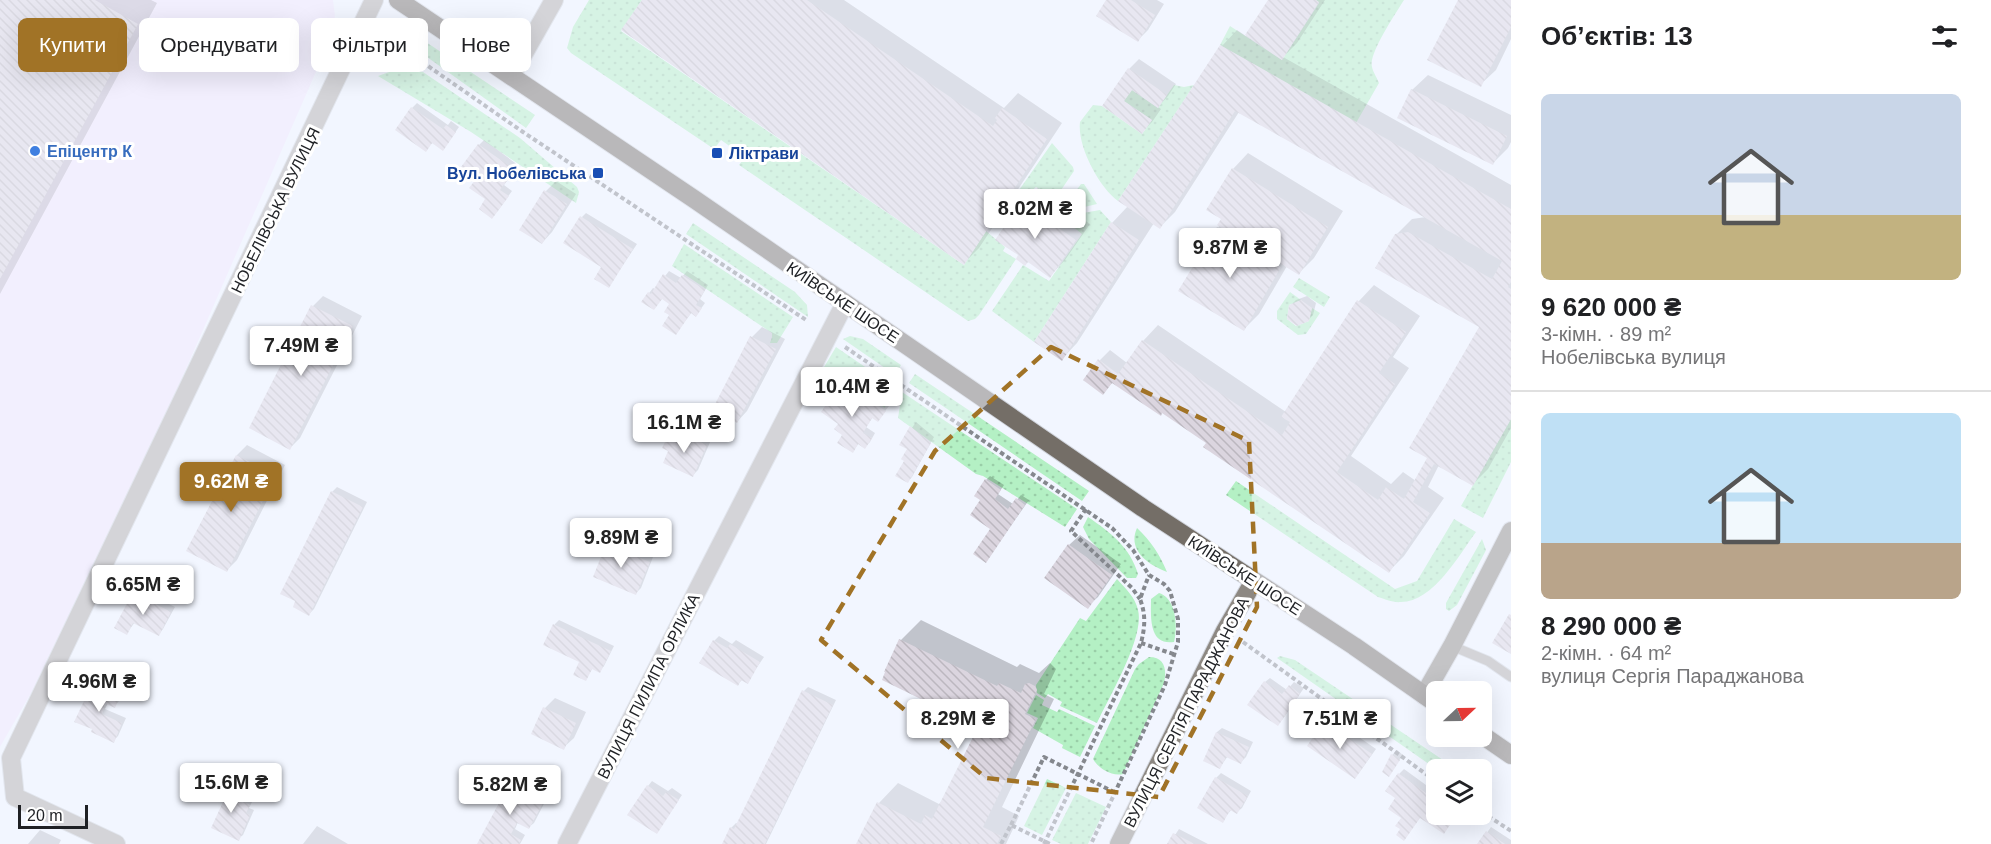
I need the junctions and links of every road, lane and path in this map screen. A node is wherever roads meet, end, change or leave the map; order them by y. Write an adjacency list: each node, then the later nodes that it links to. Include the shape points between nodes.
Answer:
1 (374, 0): 4 (street, НОБЕЛІВСЬКА ВУЛИЦЯ)
2 (398, 0): 7 (main road, КИЇВСЬКЕ ШОСЕ)
3 (554, 0): 7 (street)
4 (366, 18)
5 (428, 66): 9 (path)
6 (340, 72): 25 (street, НОБЕЛІВСЬКА ВУЛИЦЯ)
7 (511, 76): 8 (main road, КИЇВСЬКЕ ШОСЕ)
8 (845, 303): 14 (main road, КИЇВСЬКЕ ШОСЕ); 35 (street, ВУЛИЦЯ ПИЛИПА ОРЛИКА)
9 (806, 321)
10 (839, 343): 11 (path)
11 (1086, 509): 13 (path, via 1122,537); 15 (path, via 1071,531)
12 (1511, 531): 18 (main road)
13 (1149, 575): 15 (path); 19 (path, via 1164,584 1173,598 1179,625)
14 (1254, 580): 22 (main road, КИЇВСЬКЕ ШОСЕ); 38 (main road, ВУЛИЦЯ СЕРГІЯ ПАРАДЖАНОВА)
15 (1140, 599): 17 (path, via 1145,619)
16 (1242, 641): 27 (path)
17 (1141, 643): 19 (path); 26 (path)
18 (1452, 646): 20 (lane, via 1488,661); 21 (main road)
19 (1176, 654): 28 (path)
20 (1511, 677)
21 (1438, 681)
22 (1426, 697)
23 (1492, 742): 24 (main road)
24 (1511, 755)
25 (6, 760): 29 (street, НОБЕЛІВСЬКА ВУЛИЦЯ)
26 (1078, 774): 28 (path); 31 (path, via 1044,758); 33 (path)
27 (1426, 774)
28 (1116, 793): 37 (path)
29 (8, 801): 34 (street)
30 (1492, 819): 32 (path)
31 (1011, 825): 33 (path); 36 (path)
32 (1511, 831)
33 (1046, 843)
34 (116, 844)
35 (567, 844)
36 (1001, 844)
37 (1091, 844)
38 (1119, 844)

